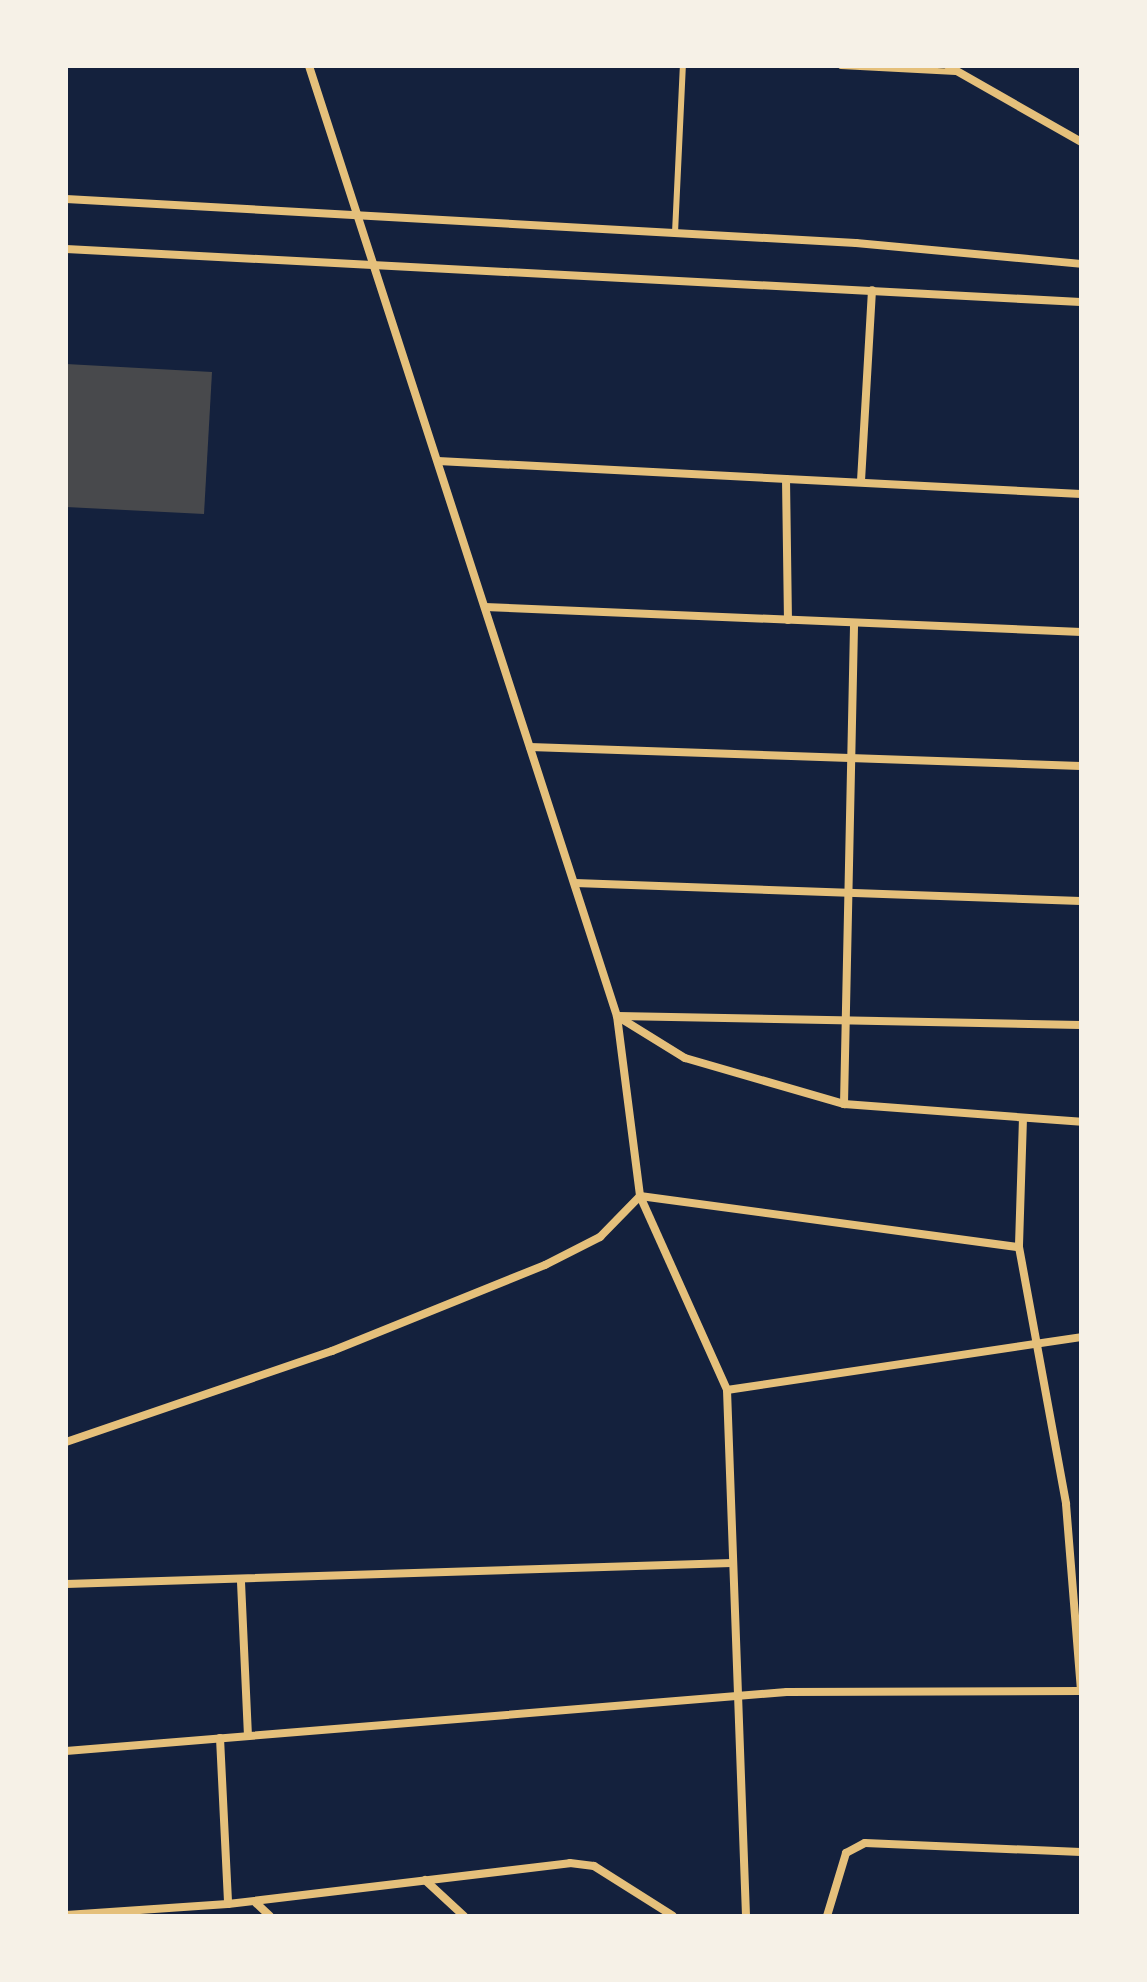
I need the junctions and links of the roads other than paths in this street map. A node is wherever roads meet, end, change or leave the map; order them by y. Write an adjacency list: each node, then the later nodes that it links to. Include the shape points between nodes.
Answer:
1 (309, 66): 8 (street)
2 (683, 66): 9 (lane)
3 (841, 66): 5 (lane)
4 (948, 66): 5 (street)
5 (959, 72): 6 (street)
6 (1081, 142)
7 (66, 199): 8 (street)
8 (354, 216): 9 (street); 12 (street)
9 (675, 233): 11 (street)
10 (66, 249): 12 (street)
11 (1081, 264)
12 (368, 265): 13 (street); 15 (street)
13 (872, 290): 14 (street); 17 (street)
14 (1081, 302)
15 (438, 461): 16 (street); 19 (street)
16 (786, 479): 17 (street); 20 (street)
17 (861, 481): 18 (street)
18 (1081, 494)
19 (485, 607): 20 (street); 23 (street)
20 (788, 620): 21 (street)
21 (854, 623): 22 (street); 24 (street)
22 (1081, 632)
23 (530, 747): 24 (street); 26 (street)
24 (851, 761): 25 (street); 27 (street)
25 (1081, 766)
26 (575, 883): 27 (street); 29 (street)
27 (848, 893): 28 (street); 30 (street)
28 (1081, 901)
29 (617, 1016): 30 (street); 32 (street, via 685,1058); 35 (street)
30 (845, 1022): 31 (street); 32 (street)
31 (1081, 1025)
32 (844, 1104): 33 (street)
33 (1023, 1118): 34 (street); 36 (street)
34 (1081, 1122)
35 (640, 1196): 36 (street); 39 (street); 40 (street, via 600,1237 545,1265 332,1351)
36 (1019, 1247): 38 (street)
37 (1081, 1337): 38 (street)
38 (1040, 1347): 39 (street); 44 (street, via 1066,1504)
39 (727, 1390): 41 (street)
40 (66, 1442)
41 (732, 1563): 42 (street); 45 (street)
42 (241, 1582): 43 (street); 46 (street)
43 (66, 1584)
44 (1081, 1691): 45 (street)
45 (737, 1695): 46 (street); 57 (street)
46 (248, 1735): 47 (street)
47 (220, 1738): 48 (street); 52 (street)
48 (66, 1751)
49 (1081, 1852): 58 (street, via 865,1843 846,1853)
50 (425, 1880): 51 (street); 55 (street); 56 (street, via 594,1866)
51 (256, 1903): 52 (street); 54 (street)
52 (228, 1904): 53 (street)
53 (66, 1915)
54 (270, 1916)
55 (464, 1916)
56 (673, 1916)
57 (746, 1916)
58 (827, 1916)

